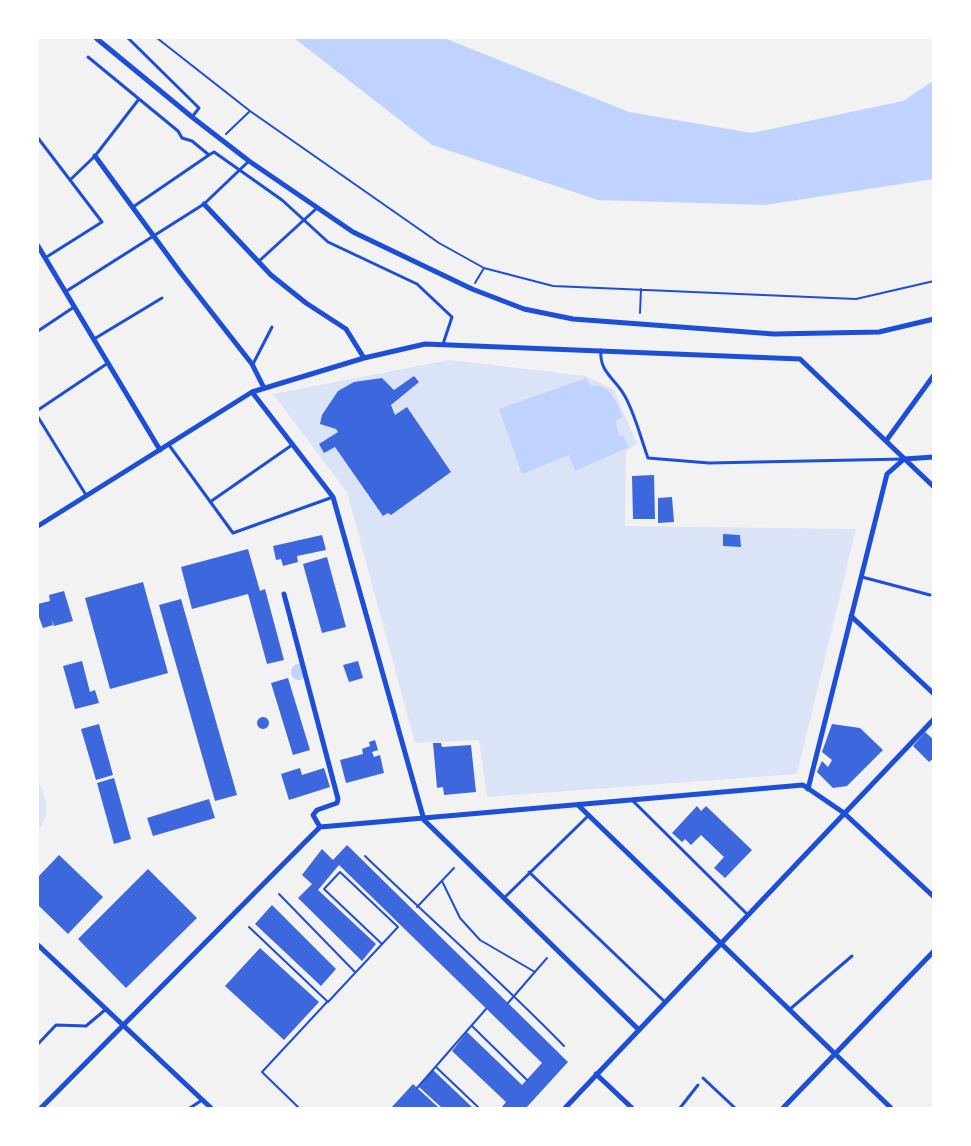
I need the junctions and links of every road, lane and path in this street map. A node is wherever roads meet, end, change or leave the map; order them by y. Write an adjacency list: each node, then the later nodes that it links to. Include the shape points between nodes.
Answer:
1 (96, 38): 7 (street)
2 (128, 38): 7 (lane, via 199,108)
3 (157, 38): 6 (path)
4 (88, 57): 5 (lane)
5 (139, 99): 10 (lane, via 182,138 192,141); 11 (lane)
6 (250, 111): 9 (path); 23 (path, via 439,244)
7 (192, 117): 9 (street)
8 (38, 138): 14 (lane)
9 (221, 139): 12 (street)
10 (209, 155): 13 (lane, via 214,152); 16 (lane)
11 (95, 156): 14 (lane); 16 (street)
12 (249, 161): 13 (lane); 17 (street)
13 (240, 170): 15 (lane); 18 (lane)
14 (70, 180): 21 (lane, via 102,222)
15 (204, 204): 19 (lane); 22 (street)
16 (134, 207): 19 (street)
17 (317, 208): 18 (lane); 25 (street, via 352,232)
18 (304, 220): 22 (lane); 35 (lane, via 328,242 417,284 452,317)
19 (155, 236): 27 (lane); 39 (street)
20 (38, 249): 21 (street)
21 (45, 258): 27 (street)
22 (258, 262): 37 (street, via 306,304 346,329)
23 (484, 268): 25 (path); 26 (path, via 553,286)
24 (934, 281): 26 (path, via 856,299)
25 (472, 289): 31 (street, via 524,309 573,319 774,334 879,332)
26 (641, 289): 30 (path)
27 (65, 292): 29 (street)
28 (162, 298): 34 (lane)
29 (74, 307): 33 (lane); 34 (street)
30 (640, 314)
31 (934, 319)
32 (272, 327): 39 (lane)
33 (38, 331)
34 (93, 340): 38 (street)
35 (443, 344): 36 (street); 37 (street, via 425,344)
36 (600, 350): 45 (street, via 800,359); 50 (lane, via 605,372 624,393 648,458 709,464)
37 (364, 358): 41 (street)
38 (108, 363): 43 (lane); 48 (street)
39 (252, 364): 41 (street)
40 (934, 374): 45 (street)
41 (264, 388): 42 (street)
42 (252, 392): 46 (street); 47 (street)
43 (38, 410)
44 (38, 417): 52 (lane)
45 (886, 441): 50 (street)
46 (168, 444): 48 (street); 54 (lane)
47 (292, 445): 53 (street); 54 (lane)
48 (160, 450): 52 (street)
49 (934, 457): 50 (street)
50 (904, 459): 51 (street); 56 (street, via 887,474)
51 (934, 487)
52 (86, 495): 55 (street)
53 (333, 496): 54 (lane, via 233,533); 67 (street)
54 (210, 502)
55 (38, 526)
56 (861, 577): 58 (lane); 59 (street)
57 (284, 594): 68 (street, via 338,799 337,803 317,810 313,815)
58 (930, 595)
59 (851, 616): 60 (street); 62 (street)
60 (934, 694)
61 (934, 719): 65 (street)
62 (808, 789): 63 (street, via 803,785); 65 (street)
63 (633, 801): 64 (street); 77 (lane)
64 (578, 806): 66 (street); 67 (street)
65 (844, 813): 74 (street); 77 (street)
66 (588, 816): 71 (lane); 79 (street)
67 (424, 820): 68 (street); 75 (street)
68 (320, 827): 94 (street)
69 (365, 856): 76 (path)
70 (454, 868): 72 (path)
71 (529, 872): 75 (lane); 89 (lane)
72 (442, 881): 76 (path); 86 (path, via 460,918 480,940)
73 (279, 894): 85 (path)
74 (934, 897)
75 (504, 898): 96 (street)
76 (417, 907): 87 (path)
77 (748, 915): 79 (street)
78 (249, 927): 88 (path)
79 (721, 943): 89 (street); 93 (street)
80 (38, 944): 92 (street)
81 (382, 944): 81 (path, via 324,889 340,872 398,927); 85 (path)
82 (934, 951): 99 (street)
83 (852, 956): 93 (lane)
84 (547, 958): 86 (path)
85 (355, 972): 88 (path)
86 (535, 972): 87 (path)
87 (515, 996): 90 (path); 98 (path)
88 (328, 1002): 110 (path, via 262,1072)
89 (665, 1002): 96 (street)
90 (508, 1003)
91 (486, 1009): 95 (path)
92 (105, 1010): 94 (street); 97 (lane, via 86,1026 56,1025)
93 (789, 1011): 99 (street)
94 (123, 1026): 106 (street); 107 (street)
95 (472, 1026): 100 (path); 103 (path)
96 (639, 1030): 101 (street)
97 (38, 1044)
98 (564, 1046)
99 (834, 1055): 116 (street); 117 (street)
100 (436, 1066): 105 (path); 111 (path)
101 (596, 1074): 112 (street); 113 (street)
102 (703, 1078): 115 (lane)
103 (527, 1080)
104 (698, 1085): 114 (lane)
105 (417, 1088)
106 (202, 1100): 108 (lane); 109 (street)
107 (40, 1108)
108 (190, 1108)
109 (211, 1108)
110 (300, 1108)
111 (479, 1108)
112 (565, 1108)
113 (632, 1108)
114 (680, 1108)
115 (735, 1108)
116 (783, 1108)
117 (891, 1108)

